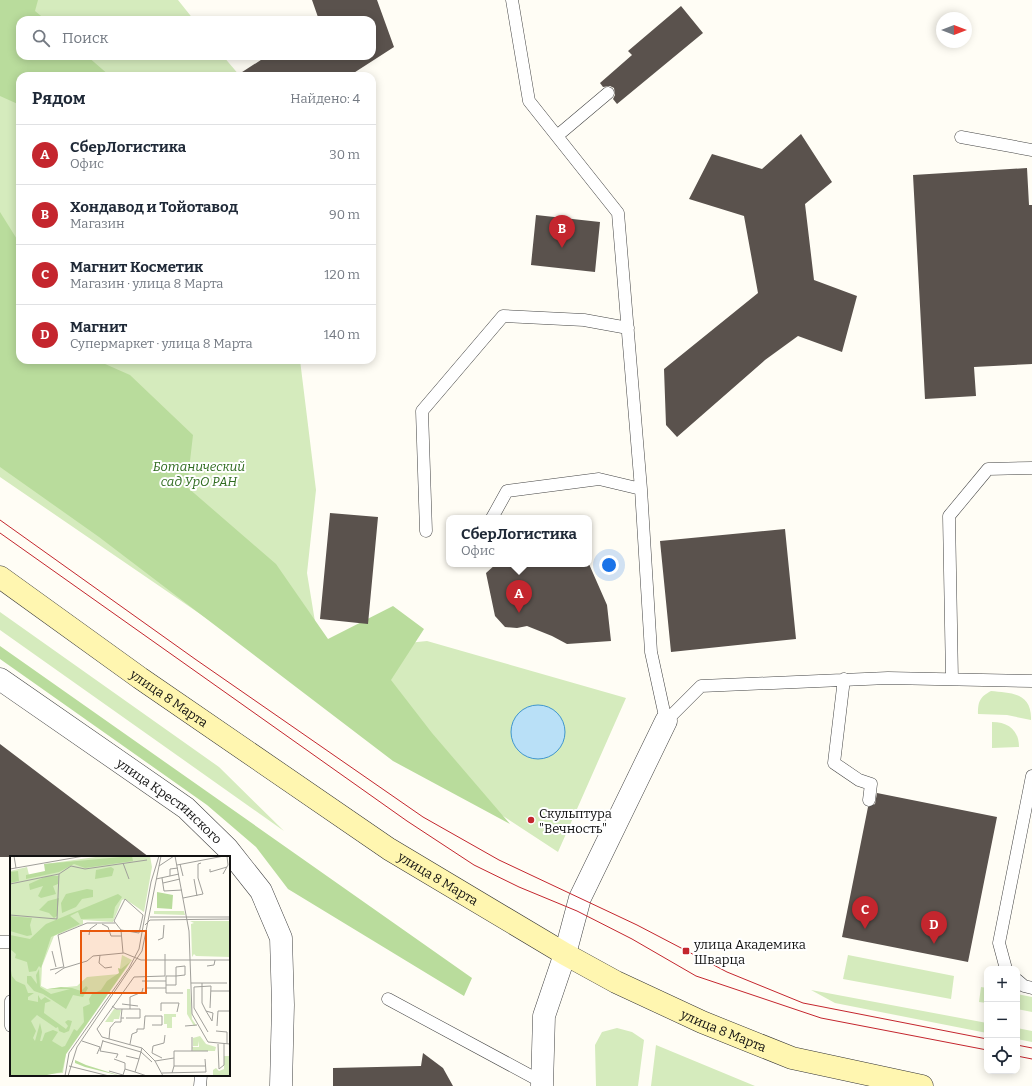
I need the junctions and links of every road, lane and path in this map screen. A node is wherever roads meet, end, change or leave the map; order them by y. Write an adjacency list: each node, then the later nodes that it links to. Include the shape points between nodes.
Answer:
1 (512, 0): 3 (lane, via 529,101)
2 (608, 93): 3 (lane)
3 (557, 136): 6 (lane, via 618,213)
4 (961, 138): 5 (lane)
5 (1032, 150)
6 (628, 328): 8 (lane); 10 (lane, via 584,320 503,316 422,411)
7 (1032, 468): 14 (lane, via 988,469 949,516)
8 (641, 489): 9 (lane, via 599,479 507,491); 16 (lane, via 651,652)
9 (494, 515)
10 (426, 531)
11 (0, 577): 19 (main road, улица 8 Марта, via 140,678 389,848)
12 (0, 679): 25 (street, улица Крестинского, via 186,808 227,848 261,891 281,938)
13 (844, 679): 14 (lane); 16 (lane, via 701,686); 18 (lane, via 834,763 870,784)
14 (952, 680): 15 (lane)
15 (1032, 681)
16 (666, 721): 19 (street, via 580,898)
17 (1032, 776): 20 (lane, via 999,943)
18 (869, 800)
19 (565, 954): 24 (street, via 544,1016); 26 (main road, улица 8 Марта, via 616,982 702,1022 792,1058)
20 (1005, 966)
21 (1020, 983): 22 (lane)
22 (1032, 988)
23 (388, 999): 24 (lane)
24 (542, 1084)
25 (281, 1086)
26 (922, 1086)

